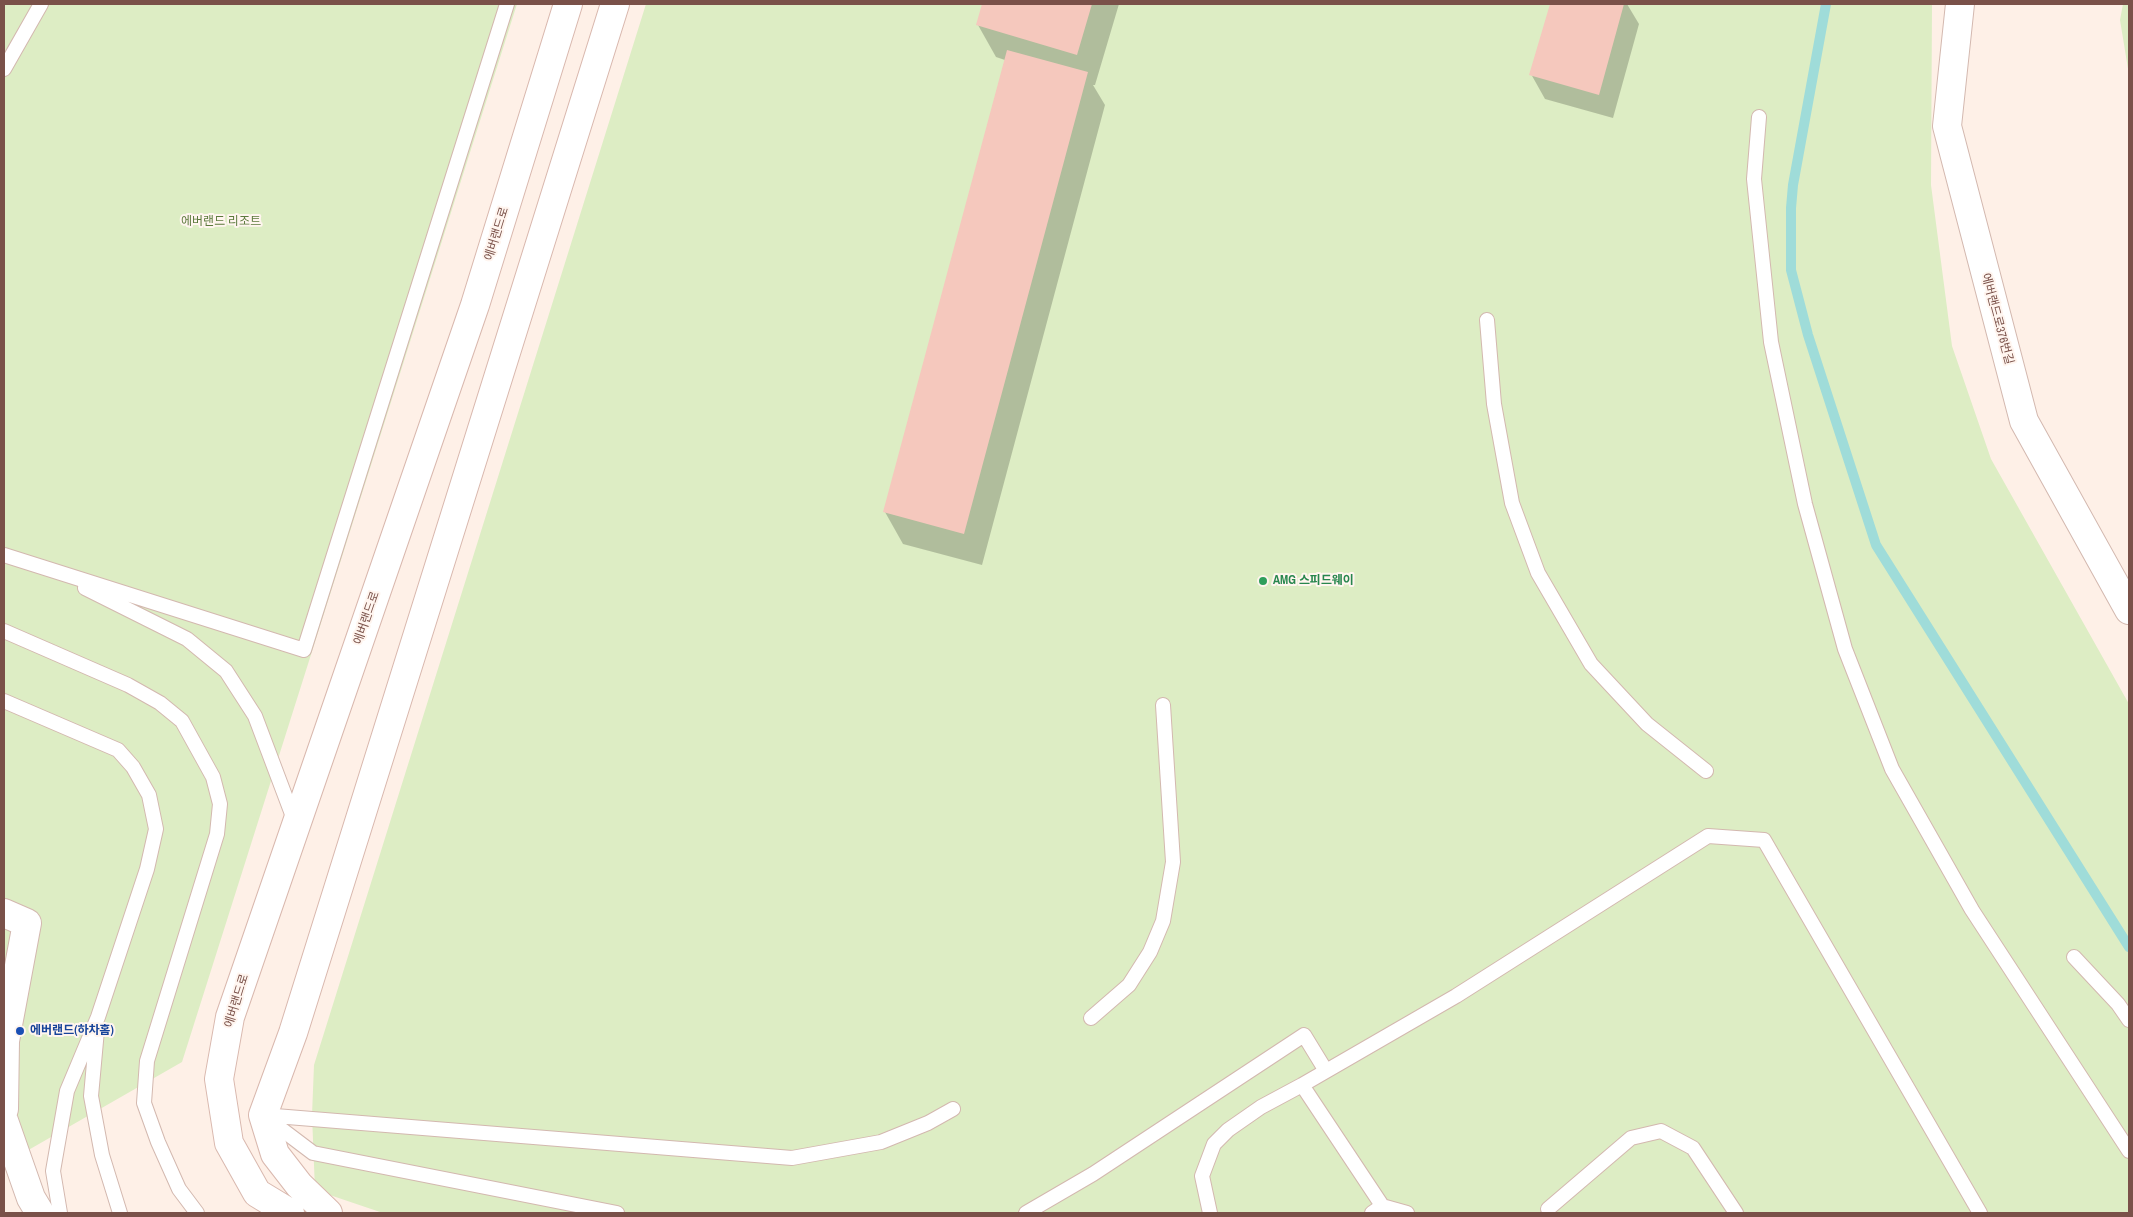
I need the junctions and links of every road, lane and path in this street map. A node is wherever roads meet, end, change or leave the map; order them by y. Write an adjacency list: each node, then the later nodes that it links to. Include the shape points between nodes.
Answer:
1 (41, 4): 6 (lane)
2 (507, 4): 10 (lane, via 304,650)
3 (568, 4): 16 (street, 에버랜드로, via 475,305)
4 (615, 4): 26 (street, via 296,1024)
5 (1960, 4): 11 (street, 에버랜드로376번길, via 1947,126 2024,421)
6 (4, 69)
7 (1759, 117): 28 (lane, via 1754,179 1771,342 1805,504 1845,649 1892,769 1967,901)
8 (1487, 320): 15 (lane, via 1494,404 1512,503 1538,573 1591,664 1647,724)
9 (4, 555): 10 (lane)
10 (49, 570): 16 (lane, via 187,639 226,671 255,716)
11 (2129, 610)
12 (4, 631): 34 (lane, via 128,685 160,703 182,721 213,777 220,804 217,834 147,1061 144,1103 179,1189)
13 (4, 701): 19 (lane, via 118,750 133,767 149,795 156,829)
14 (1163, 705): 20 (lane, via 1173,862 1163,922 1150,952 1129,985)
15 (1706, 770)
16 (296, 825): 35 (street, 에버랜드로, via 230,1017 219,1079 229,1143 257,1193)
17 (4, 913): 24 (street, via 27,923 5,1041)
18 (2074, 958): 21 (lane)
19 (98, 1017): 32 (lane, via 67,1091 53,1170); 33 (lane, via 91,1096 102,1155)
20 (1091, 1018)
21 (2129, 1020)
22 (1326, 1072): 23 (lane); 38 (lane, via 1304,1035 1094,1174); 42 (lane, via 1456,996 1708,836 1764,840)
23 (1302, 1085): 30 (lane); 39 (lane, via 1261,1107 1214,1144 1202,1176)
24 (4, 1109)
25 (953, 1109): 26 (lane, via 881,1142 792,1158)
26 (263, 1115): 36 (street, via 274,1154); 37 (lane, via 313,1152)
27 (4, 1121): 31 (street, via 31,1198)
28 (2129, 1151)
29 (1548, 1209): 41 (lane, via 1631,1138 1662,1131 1693,1148)
30 (1380, 1211): 40 (lane)
31 (40, 1213)
32 (60, 1213)
33 (120, 1213)
34 (197, 1213)
35 (290, 1213)
36 (328, 1213)
37 (617, 1213)
38 (1026, 1213)
39 (1210, 1213)
40 (1407, 1213)
41 (1736, 1213)
42 (1980, 1213)

